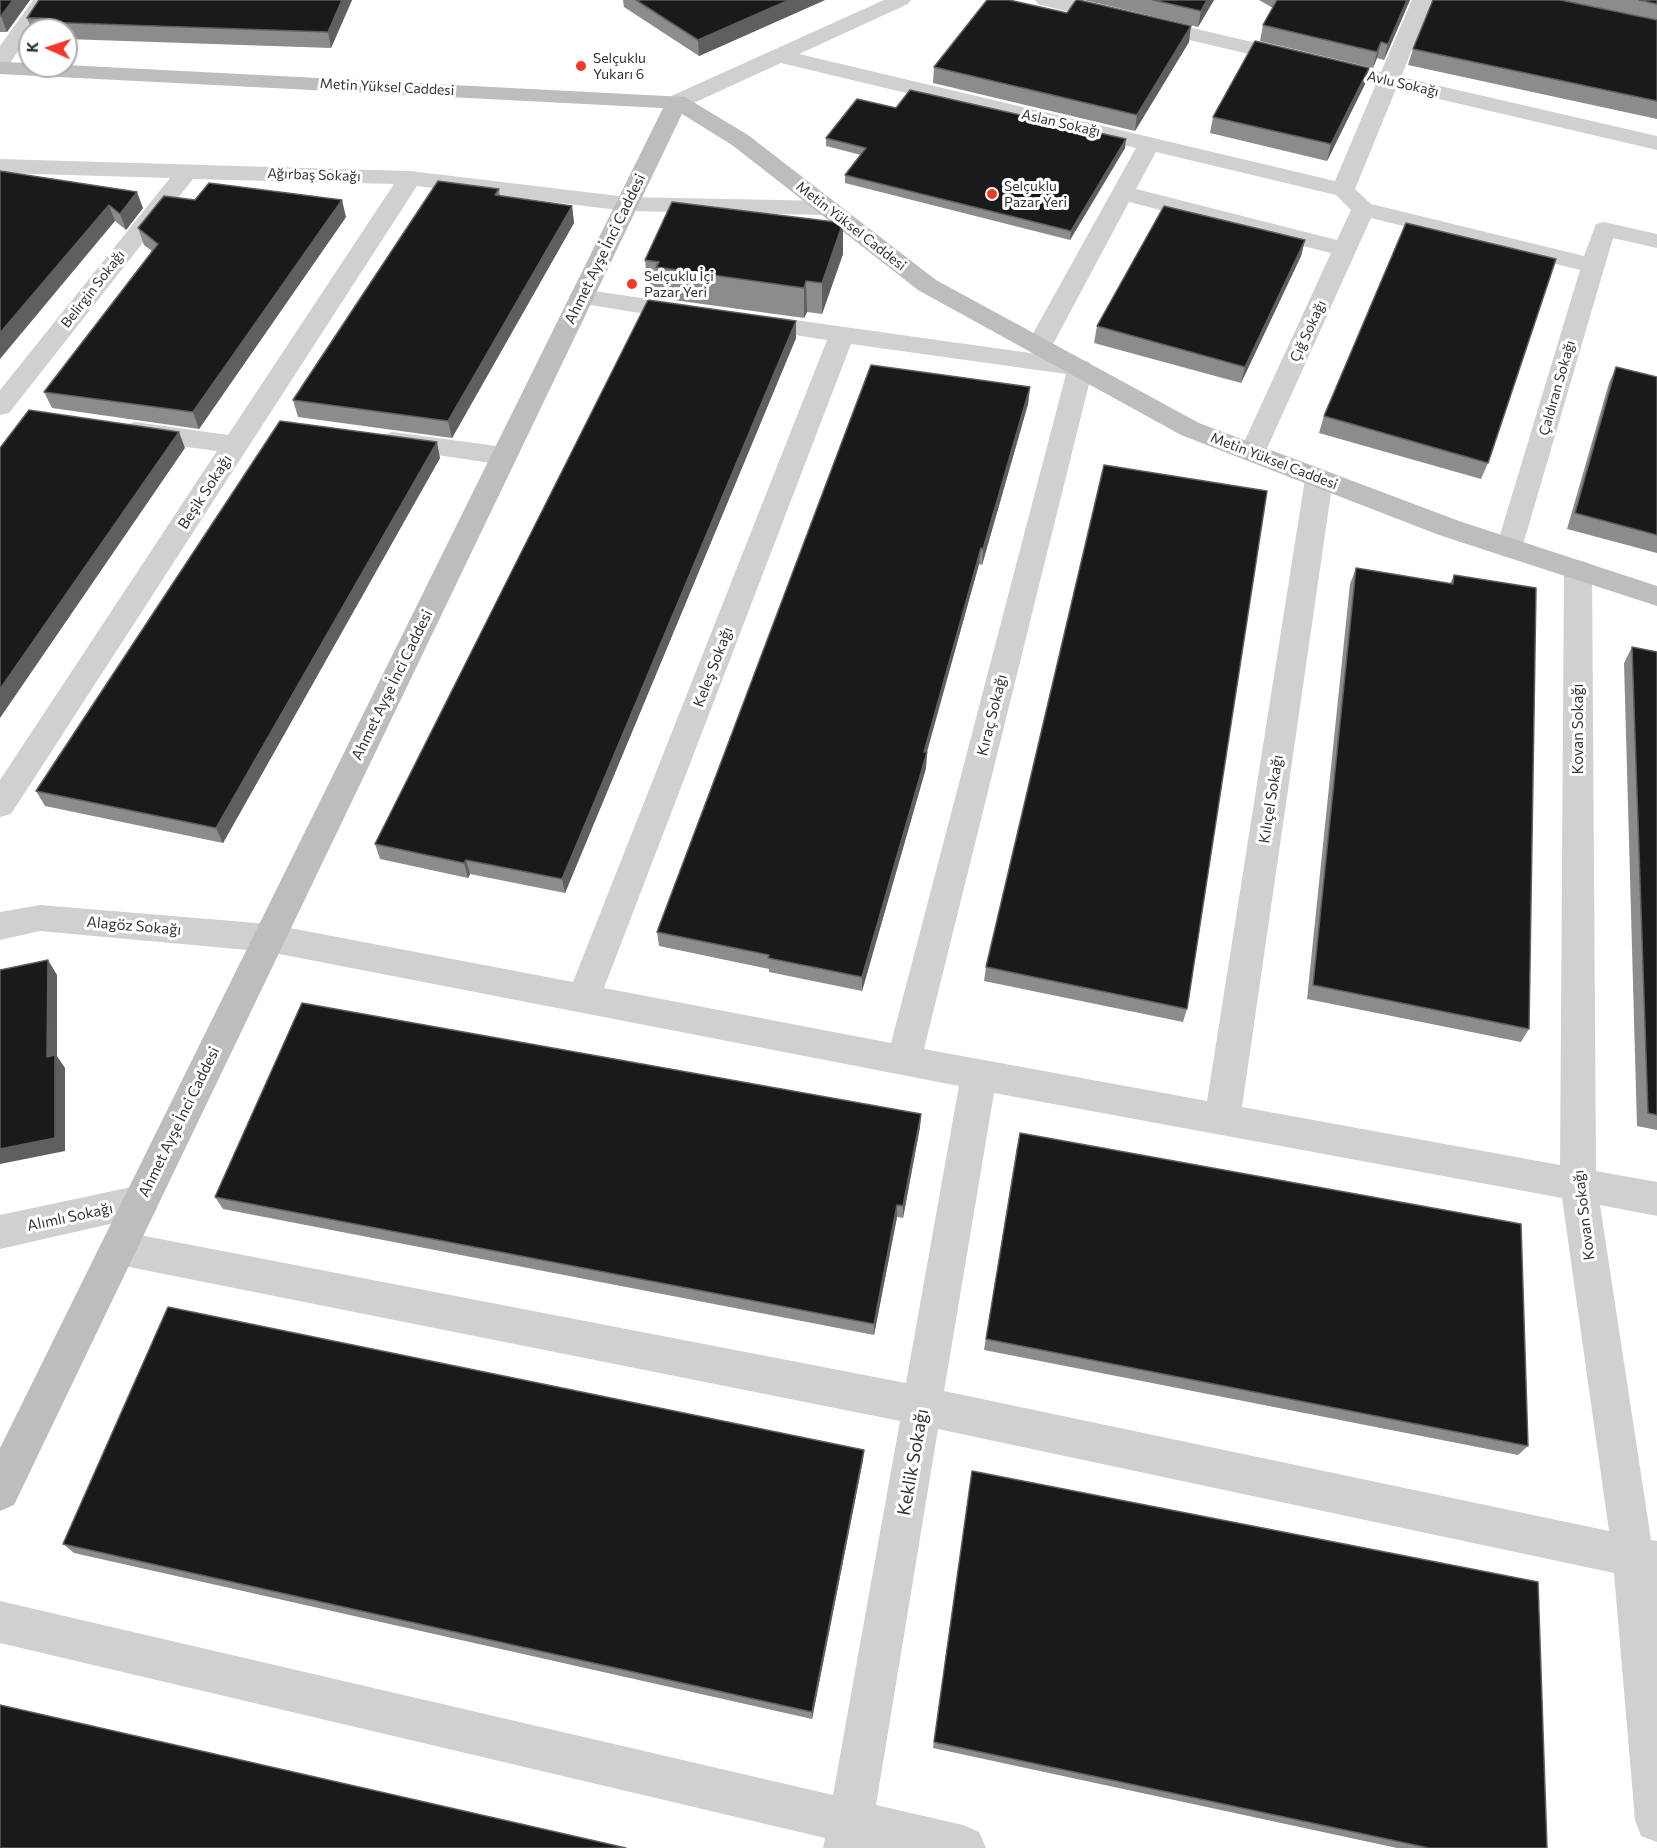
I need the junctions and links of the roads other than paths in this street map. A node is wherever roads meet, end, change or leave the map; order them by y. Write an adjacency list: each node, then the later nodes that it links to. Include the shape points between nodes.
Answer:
1 (43, 0): 6 (street)
2 (901, 0): 5 (street)
3 (1045, 0): 8 (street, Avlu Sokağı)
4 (1422, 0): 8 (street)
5 (779, 56): 9 (street); 11 (street, Aslan Sokağı)
6 (0, 61)
7 (0, 68): 9 (street, Metin Yüksel Caddesi)
8 (1388, 81): 10 (street, Avlu Sokağı); 15 (street)
9 (677, 102): 17 (street, Ahmet Ayşe İnci Caddesi); 18 (street, Metin Yüksel Caddesi, via 740,140)
10 (1657, 142)
11 (1149, 144): 15 (street, Aslan Sokağı); 16 (street)
12 (0, 166): 13 (street, Ağırbaş Sokağı)
13 (187, 171): 14 (street, Ağırbaş Sokağı); 27 (street, Belirgin Sokağı)
14 (410, 178): 17 (street, Ağırbaş Sokağı); 30 (street, Beşik Sokağı, via 263,422)
15 (1344, 190): 19 (street)
16 (1123, 193): 21 (street); 25 (street)
17 (627, 204): 18 (street, Ağırbaş Sokağı); 23 (street, Ahmet Ayşe İnci Caddesi)
18 (829, 208): 25 (street, Metin Yüksel Caddesi, via 927,285)
19 (1363, 209): 21 (street, Çığ Sokağı); 22 (street)
20 (1657, 241): 22 (street, Çaldıran Sokağı, via 1604,229)
21 (1345, 249): 31 (street, Çığ Sokağı)
22 (1593, 266): 34 (street, Çaldıran Sokağı)
23 (581, 297): 24 (street); 32 (street, Ahmet Ayşe İnci Caddesi)
24 (842, 334): 26 (street); 40 (street, Keleş Sokağı)
25 (1040, 346): 26 (street, Metin Yüksel Caddesi)
26 (1080, 368): 31 (street, Metin Yüksel Caddesi, via 1190,429); 41 (street, Kıraç Sokağı)
27 (8, 411)
28 (106, 426): 30 (street)
29 (366, 437): 32 (street)
30 (235, 445): 37 (street, Beşik Sokağı)
31 (1252, 453): 33 (street, Metin Yüksel Caddesi)
32 (504, 456): 39 (street, Ahmet Ayşe İnci Caddesi)
33 (1319, 479): 34 (street, Metin Yüksel Caddesi); 43 (street, Kılıçel Sokağı)
34 (1510, 548): 35 (street, Metin Yüksel Caddesi)
35 (1578, 570): 36 (street, Metin Yüksel Caddesi); 44 (street, Kovan Sokağı)
36 (1657, 596)
37 (0, 806)
38 (0, 926): 39 (street, Alagöz Sokağı, via 40,918)
39 (269, 938): 40 (street, Alagöz Sokağı); 46 (street, Ahmet Ayşe İnci Caddesi)
40 (583, 999): 41 (street, Alagöz Sokağı)
41 (904, 1061): 42 (street, Alagöz Sokağı)
42 (979, 1075): 43 (street, Alagöz Sokağı); 49 (street, Keklik Sokağı)
43 (1222, 1119): 44 (street, Alagöz Sokağı)
44 (1578, 1183): 45 (street, Alagöz Sokağı); 51 (street, Kovan Sokağı)
45 (1657, 1199)
46 (141, 1202): 47 (street, Alımlı Sokağı); 48 (street, Ahmet Ayşe İnci Caddesi)
47 (0, 1232)
48 (119, 1248): 49 (street); 50 (street, Ahmet Ayşe İnci Caddesi)
49 (923, 1406): 51 (street); 54 (street, Keklik Sokağı)
50 (0, 1491)
51 (1645, 1559): 53 (street, Kovan Sokağı)
52 (0, 1622): 54 (street)
53 (1657, 1820)
54 (848, 1835): 55 (street)
55 (963, 1848)

